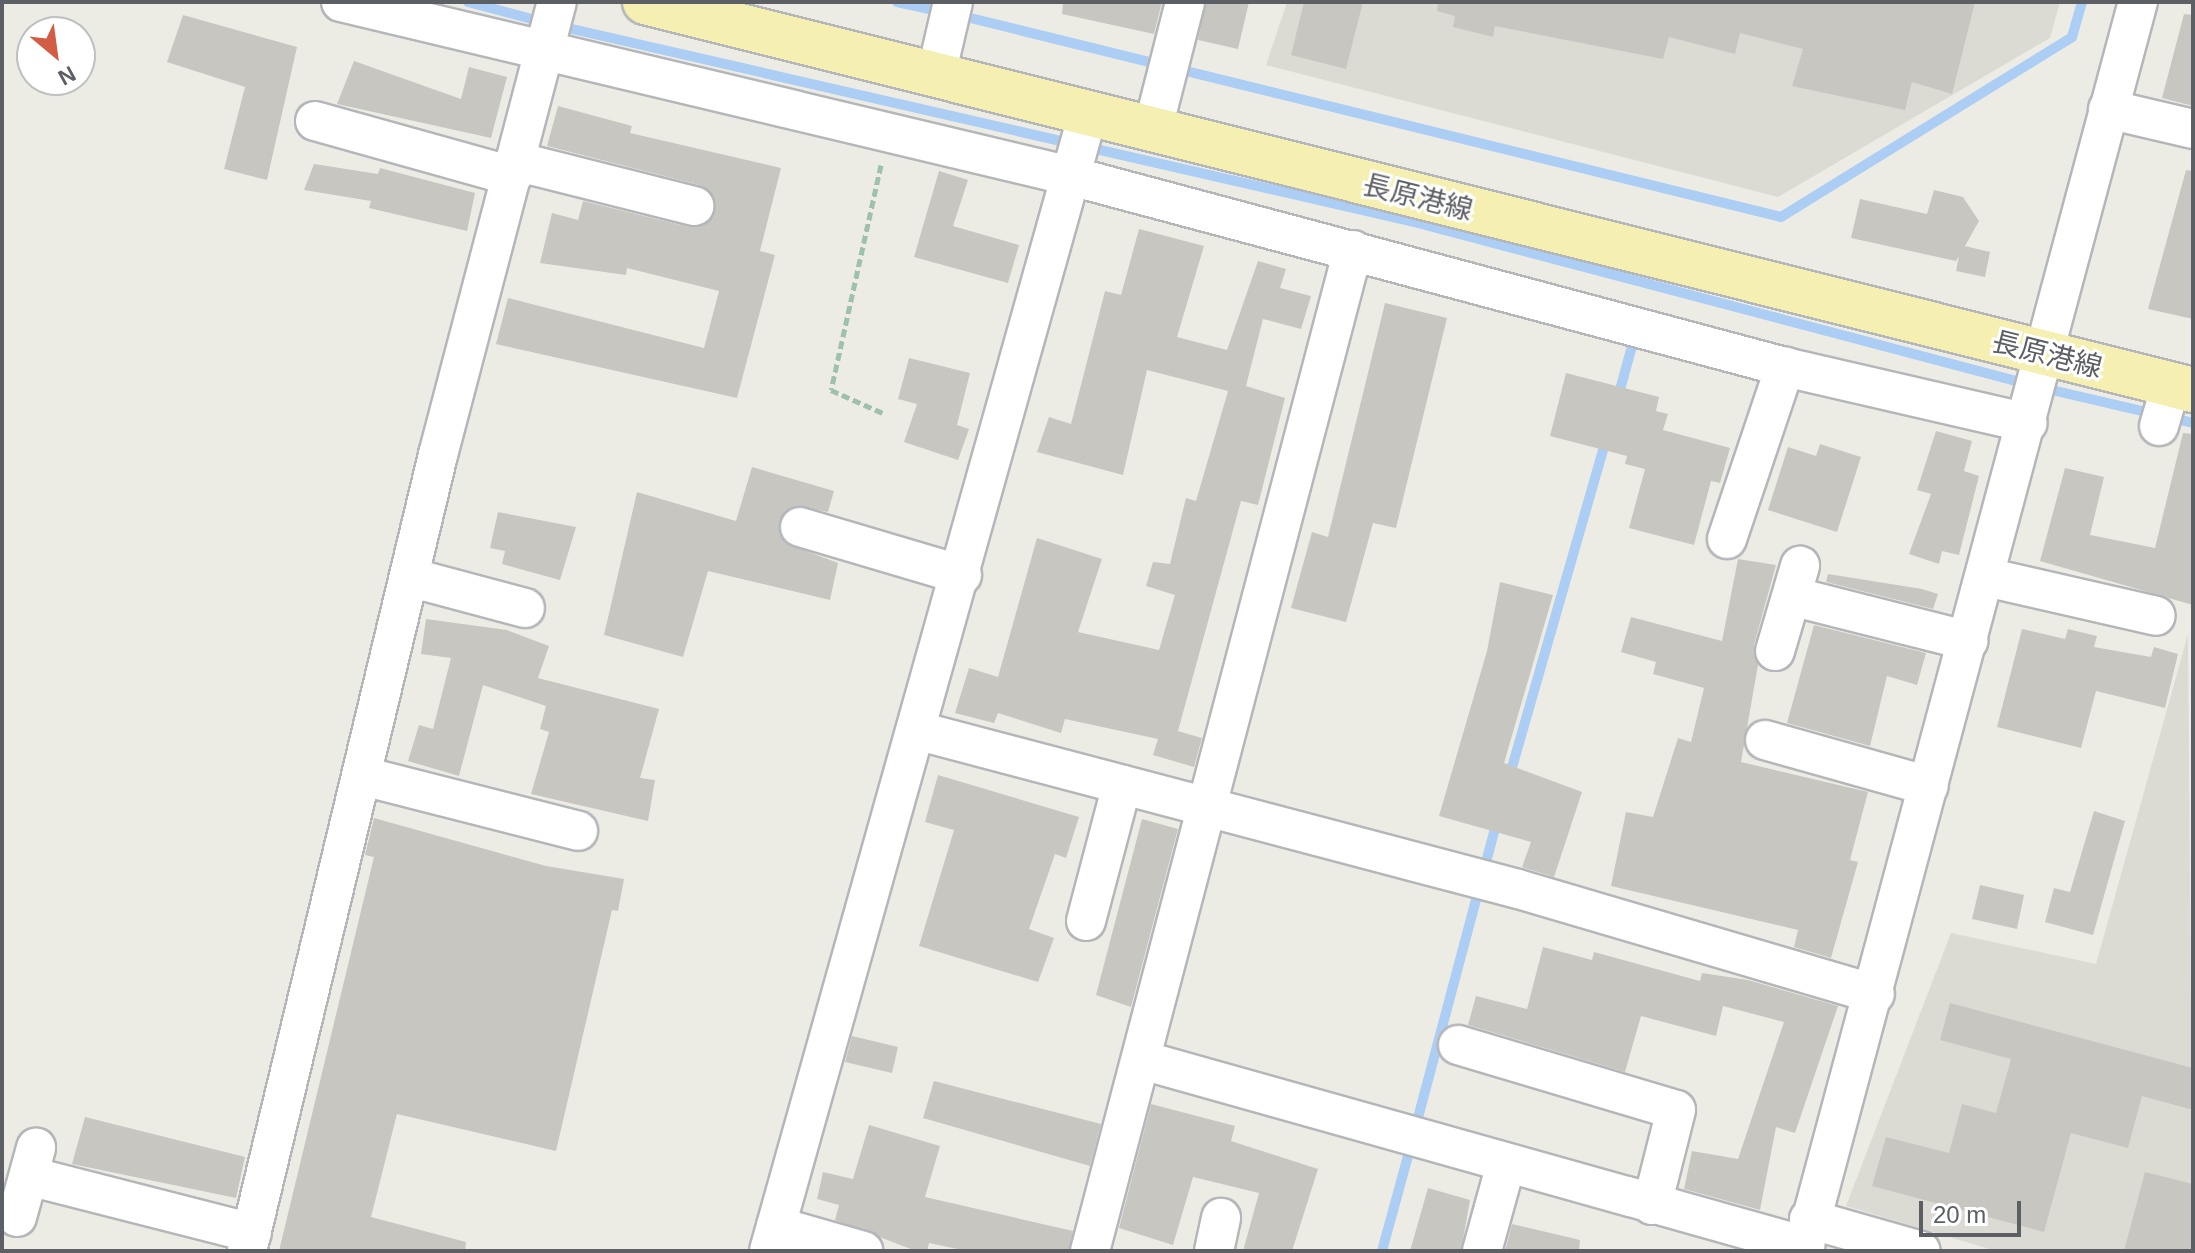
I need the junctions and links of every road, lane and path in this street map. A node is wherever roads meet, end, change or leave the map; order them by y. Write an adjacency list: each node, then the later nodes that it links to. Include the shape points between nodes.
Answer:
1 (341, 2): 8 (street)
2 (557, 2): 8 (street)
3 (645, 2): 7 (main road, 長原港線)
4 (953, 2): 9 (street)
5 (1185, 2): 13 (street)
6 (2138, 2): 10 (street)
7 (743, 14): 9 (main road, 長原港線)
8 (545, 50): 15 (street); 16 (street)
9 (936, 75): 11 (main road, 長原港線)
10 (2108, 109): 14 (street); 22 (street)
11 (1088, 114): 13 (main road, 長原港線); 17 (street)
12 (315, 121): 16 (street)
13 (1153, 128): 22 (main road, 長原港線)
14 (2193, 129)
15 (887, 138): 17 (street); 23 (path, via 831,390)
16 (514, 168): 18 (street); 28 (street)
17 (1071, 176): 19 (street); 27 (street)
18 (694, 206)
19 (1353, 250): 20 (street); 39 (street)
20 (1785, 367): 22 (street); 26 (street)
21 (2182, 387): 22 (main road, 長原港線); 24 (street)
22 (2037, 388): 29 (street)
23 (883, 413)
24 (2159, 426)
25 (800, 527): 27 (street)
26 (1727, 539)
27 (962, 575): 34 (street)
28 (409, 577): 30 (street); 36 (street)
29 (1986, 577): 31 (street); 32 (street)
30 (525, 608)
31 (2156, 616)
32 (1969, 641): 33 (street, via 1798,581); 38 (street)
33 (1775, 651)
34 (919, 731): 37 (street); 48 (street)
35 (1765, 740): 38 (street)
36 (363, 776): 40 (street); 50 (street)
37 (1122, 785): 39 (street); 41 (street)
38 (1929, 786): 42 (street)
39 (1210, 809): 42 (street); 44 (street)
40 (578, 831)
41 (1086, 921)
42 (1875, 994): 49 (street)
43 (1458, 1045): 46 (street, via 1676,1110)
44 (1142, 1060): 45 (street); 52 (street)
45 (1506, 1164): 46 (street); 53 (street)
46 (1652, 1205): 49 (street)
47 (17, 1217): 50 (street, via 32,1162)
48 (772, 1238): 51 (street)
49 (1806, 1239): 54 (street)
50 (250, 1242)
51 (863, 1251)
52 (1090, 1251)
53 (1482, 1251)
54 (1921, 1251)

